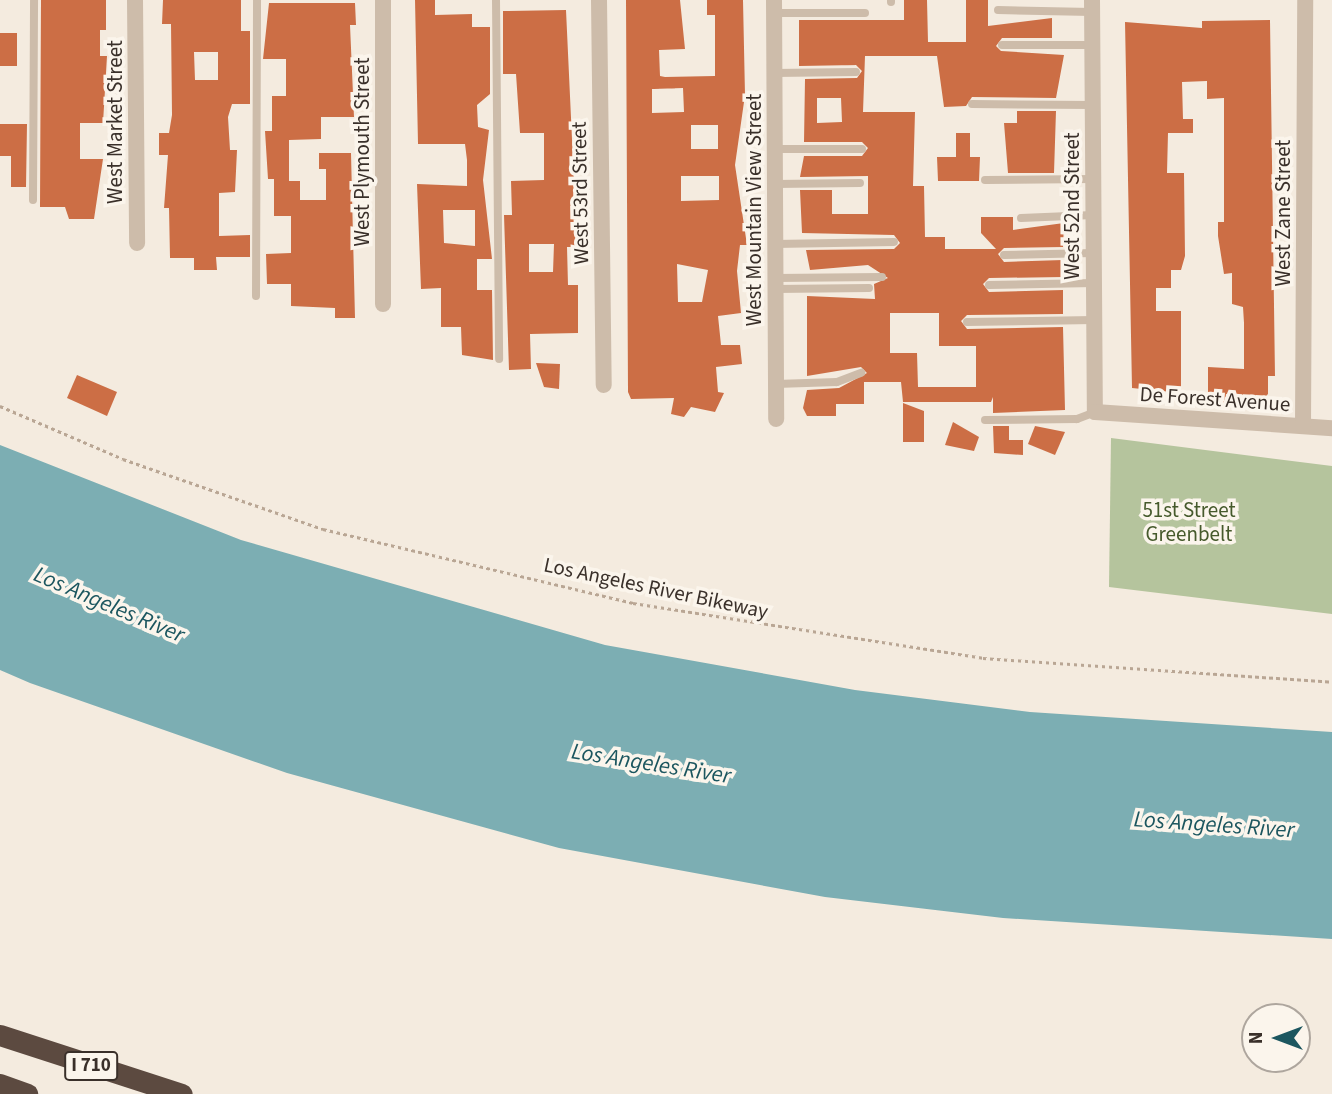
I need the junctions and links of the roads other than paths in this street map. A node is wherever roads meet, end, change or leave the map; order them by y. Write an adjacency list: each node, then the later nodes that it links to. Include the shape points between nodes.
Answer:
1 (34, 0): 24 (lane)
2 (135, 0): 28 (street, West Market Street)
3 (257, 0): 37 (lane)
4 (383, 0): 38 (street, West Plymouth Street)
5 (496, 0): 41 (lane)
6 (599, 0): 44 (street, West 53rd Street)
7 (1305, 0): 48 (street, West Zane Street)
8 (1092, 6): 10 (lane); 13 (street, West 52nd Street)
9 (774, 7): 11 (lane); 15 (street, West Mountain View Street)
10 (998, 10)
11 (865, 13)
12 (1002, 45): 13 (lane)
13 (1092, 45): 17 (street, West 52nd Street)
14 (856, 72): 15 (lane)
15 (774, 73): 18 (street, West Mountain View Street)
16 (972, 104): 17 (lane)
17 (1092, 105): 20 (street, West 52nd Street)
18 (774, 149): 19 (lane); 23 (street, West Mountain View Street)
19 (862, 149)
20 (1093, 179): 21 (lane); 25 (street, West 52nd Street)
21 (985, 180)
22 (860, 183): 23 (lane)
23 (775, 184): 29 (street, West Mountain View Street)
24 (33, 200)
25 (1093, 215): 26 (lane); 30 (street, West 52nd Street)
26 (1021, 218)
27 (894, 242): 29 (lane)
28 (137, 243)
29 (775, 244): 34 (street, West Mountain View Street)
30 (1093, 253): 31 (lane); 33 (street, West 52nd Street)
31 (1004, 255)
32 (882, 277): 34 (lane)
33 (1094, 283): 35 (lane); 39 (street, West 52nd Street)
34 (775, 284): 36 (lane); 43 (street, West Mountain View Street)
35 (989, 285)
36 (869, 288)
37 (256, 296)
38 (383, 304)
39 (1094, 320): 40 (lane); 45 (street, West 52nd Street)
40 (967, 322)
41 (499, 359)
42 (861, 373): 43 (lane, via 836,382)
43 (776, 384): 46 (street, West Mountain View Street)
44 (604, 385)
45 (1095, 412): 47 (lane, via 1077,419); 48 (street, De Forest Avenue)
46 (776, 419)
47 (985, 420)
48 (1303, 426): 49 (street, De Forest Avenue)
49 (1332, 428)
50 (0, 1035): 53 (highway, I 710)
51 (0, 1084): 52 (highway)
52 (27, 1094)
53 (182, 1094)

